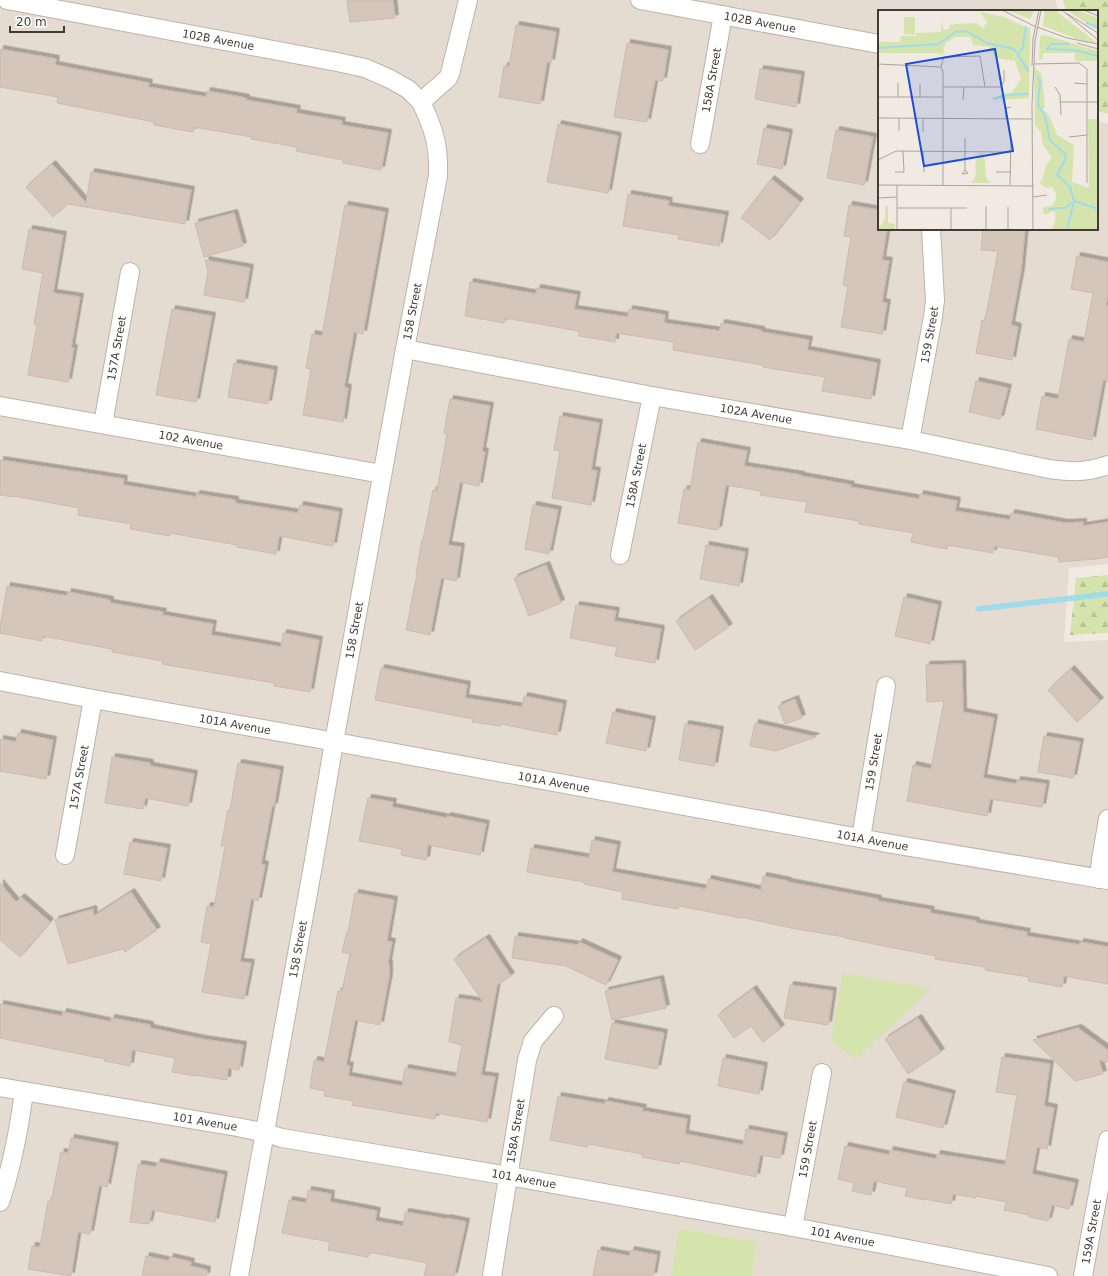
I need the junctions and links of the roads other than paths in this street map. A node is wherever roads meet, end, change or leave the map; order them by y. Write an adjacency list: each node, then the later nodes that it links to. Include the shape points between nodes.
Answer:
1 (7, 0): 7 (street, 102B Avenue, via 365,68 390,79)
2 (468, 0): 7 (street, via 450,74)
3 (640, 0): 4 (street, 102B Avenue)
4 (702, 6): 5 (street, 102B Avenue)
5 (723, 15): 6 (street, 102B Avenue); 8 (street, 158A Street)
6 (878, 44)
7 (421, 102): 11 (street, 158 Street, via 431,123 436,143 438,176)
8 (700, 144)
9 (931, 230): 15 (street, 159 Street, via 935,300)
10 (130, 272): 14 (street, 157A Street)
11 (404, 349): 12 (street, 102A Avenue); 17 (street, 158 Street)
12 (652, 396): 15 (street, 102A Avenue); 18 (street, 158A Street)
13 (0, 406): 14 (street, 102 Avenue)
14 (103, 424): 17 (street, 102 Avenue)
15 (910, 440): 16 (street, 102A Avenue, via 1070,472)
16 (1108, 465)
17 (382, 474): 22 (street, 158 Street)
18 (620, 554)
19 (0, 681): 21 (street, 101A Avenue)
20 (886, 686): 24 (street, 159 Street)
21 (93, 699): 22 (street, 101A Avenue); 25 (street, 157A Street)
22 (334, 742): 24 (street, 101A Avenue); 31 (street, 158 Street)
23 (1108, 820): 26 (street, via 1101,860)
24 (861, 838): 26 (street, 101A Avenue)
25 (65, 855)
26 (1103, 879)
27 (554, 1016): 33 (street, 158A Street, via 533,1041 527,1060)
28 (822, 1073): 35 (street, 159 Street)
29 (0, 1087): 30 (street, 101 Avenue)
30 (24, 1092): 31 (street, 101 Avenue); 34 (street, via 18,1131)
31 (266, 1133): 33 (street, 101 Avenue, via 282,1138); 36 (street, 158 Street)
32 (1108, 1140): 39 (street, 159A Street)
33 (508, 1176): 35 (street, 101 Avenue); 37 (street, 158A Street)
34 (0, 1202)
35 (793, 1227): 38 (street, 101 Avenue)
36 (239, 1276)
37 (492, 1276)
38 (1048, 1276)
39 (1083, 1276)

